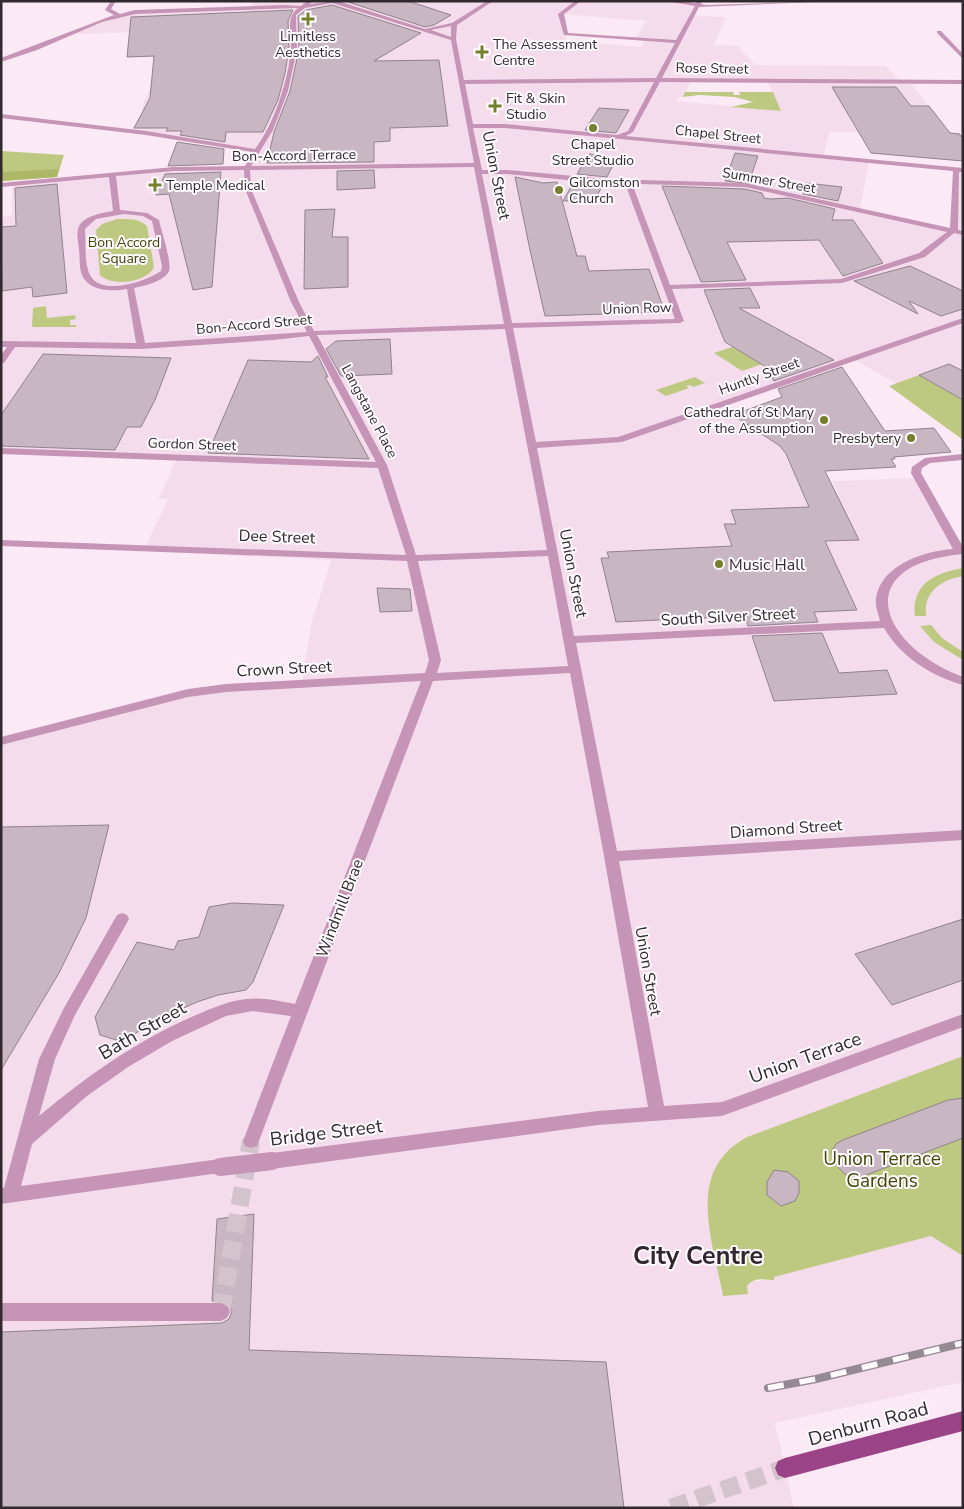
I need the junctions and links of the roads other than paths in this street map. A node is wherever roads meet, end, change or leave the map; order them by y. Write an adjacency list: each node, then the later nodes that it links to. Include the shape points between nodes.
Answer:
1 (114, 1): 10 (street, via 108,10)
2 (310, 1): 9 (street)
3 (332, 1): 9 (street); 12 (street)
4 (491, 1): 11 (street)
5 (579, 1): 15 (street, via 561,14 566,34)
6 (668, 1): 8 (street)
7 (833, 1): 8 (street)
8 (699, 3): 15 (street)
9 (301, 7): 10 (street); 26 (street, via 293,18 294,48 288,78 269,131)
10 (118, 15): 17 (street)
11 (454, 24): 12 (street); 14 (street, Union Street)
12 (423, 31): 14 (street)
13 (939, 32): 16 (street)
14 (453, 39): 19 (street, Union Street)
15 (678, 42): 18 (street)
16 (963, 57)
17 (1, 60)
18 (657, 80): 19 (street, Rose Street); 20 (street, Rose Street); 23 (street)
19 (461, 82): 22 (street, Union Street)
20 (963, 82)
21 (1, 116): 26 (street, via 146,133)
22 (470, 126): 24 (street, Chapel Street, via 505,126); 28 (street, Union Street)
23 (630, 132): 24 (street); 25 (street)
24 (617, 137): 25 (street, Chapel Street)
25 (639, 139): 29 (street, Chapel Street)
26 (256, 151): 27 (street)
27 (247, 168): 28 (street, Bon-Accord Terrace); 30 (street, Bon-Accord Terrace, via 174,169); 39 (street, Langstane Place, via 248,189 285,279)
28 (478, 168): 32 (street, Summer Street); 38 (street, Union Street)
29 (959, 169): 34 (street)
30 (112, 175): 31 (street, Bon-Accord Terrace); 33 (street)
31 (1, 185)
32 (629, 185): 34 (street, Summer Street, via 641,182 717,182 746,185); 36 (street, Union Row)
33 (117, 213): 35 (street, via 137,213 155,220 166,266 160,277); 35 (street, via 98,216 81,229 86,279 101,286)
34 (959, 232): 36 (street, via 922,255 842,281)
35 (130, 287): 42 (street)
36 (668, 287): 38 (street, Union Row, via 680,321)
37 (963, 320): 44 (street, Huntly Street, via 619,440)
38 (509, 326): 39 (street, Bon-Accord Street); 44 (street, Union Street)
39 (312, 333): 42 (street, Bon-Accord Street); 47 (street, Langstane Place)
40 (1, 344): 41 (street, Bon-Accord Street)
41 (13, 344): 42 (street, Bon-Accord Street); 43 (street)
42 (141, 346)
43 (1, 361)
44 (532, 445): 50 (street, Union Street)
45 (1, 450): 47 (street, Gordon Street)
46 (963, 457): 49 (street, via 928,460 917,467 916,473)
47 (382, 465): 51 (street, Langstane Place)
48 (1, 543): 51 (street, Dee Street)
49 (961, 551): 52 (street, via 926,557 897,572 883,594 883,614)
50 (551, 553): 51 (street, Dee Street); 53 (street, Union Street)
51 (412, 558): 55 (street, Langstane Place, via 435,660)
52 (888, 624): 53 (street, South Silver Street); 56 (street, via 899,641 919,659)
53 (569, 640): 54 (street, Union Street)
54 (575, 669): 55 (street, Crown Street); 59 (street, Union Street)
55 (428, 677): 57 (street, Crown Street, via 188,693); 61 (street, Windmill Brae)
56 (963, 681)
57 (1, 741)
58 (963, 835): 59 (street, Diamond Street)
59 (611, 856): 63 (street, Union Street)
60 (122, 919): 64 (street, via 69,1012 47,1059)
61 (300, 1011): 64 (street, Bath Street, via 248,1005 228,1009 183,1028 125,1060 78,1093); 65 (street, Windmill Brae)
62 (963, 1020): 63 (street, Union Terrace, via 722,1109)
63 (657, 1114): 66 (street, Bridge Street, bridge, via 598,1118)
64 (24, 1140): 66 (street)
65 (251, 1141)
66 (6, 1196)
67 (1, 1312): 68 (street)
68 (221, 1312)
69 (963, 1421): 70 (main road, Denburn Road)
70 (785, 1468)

